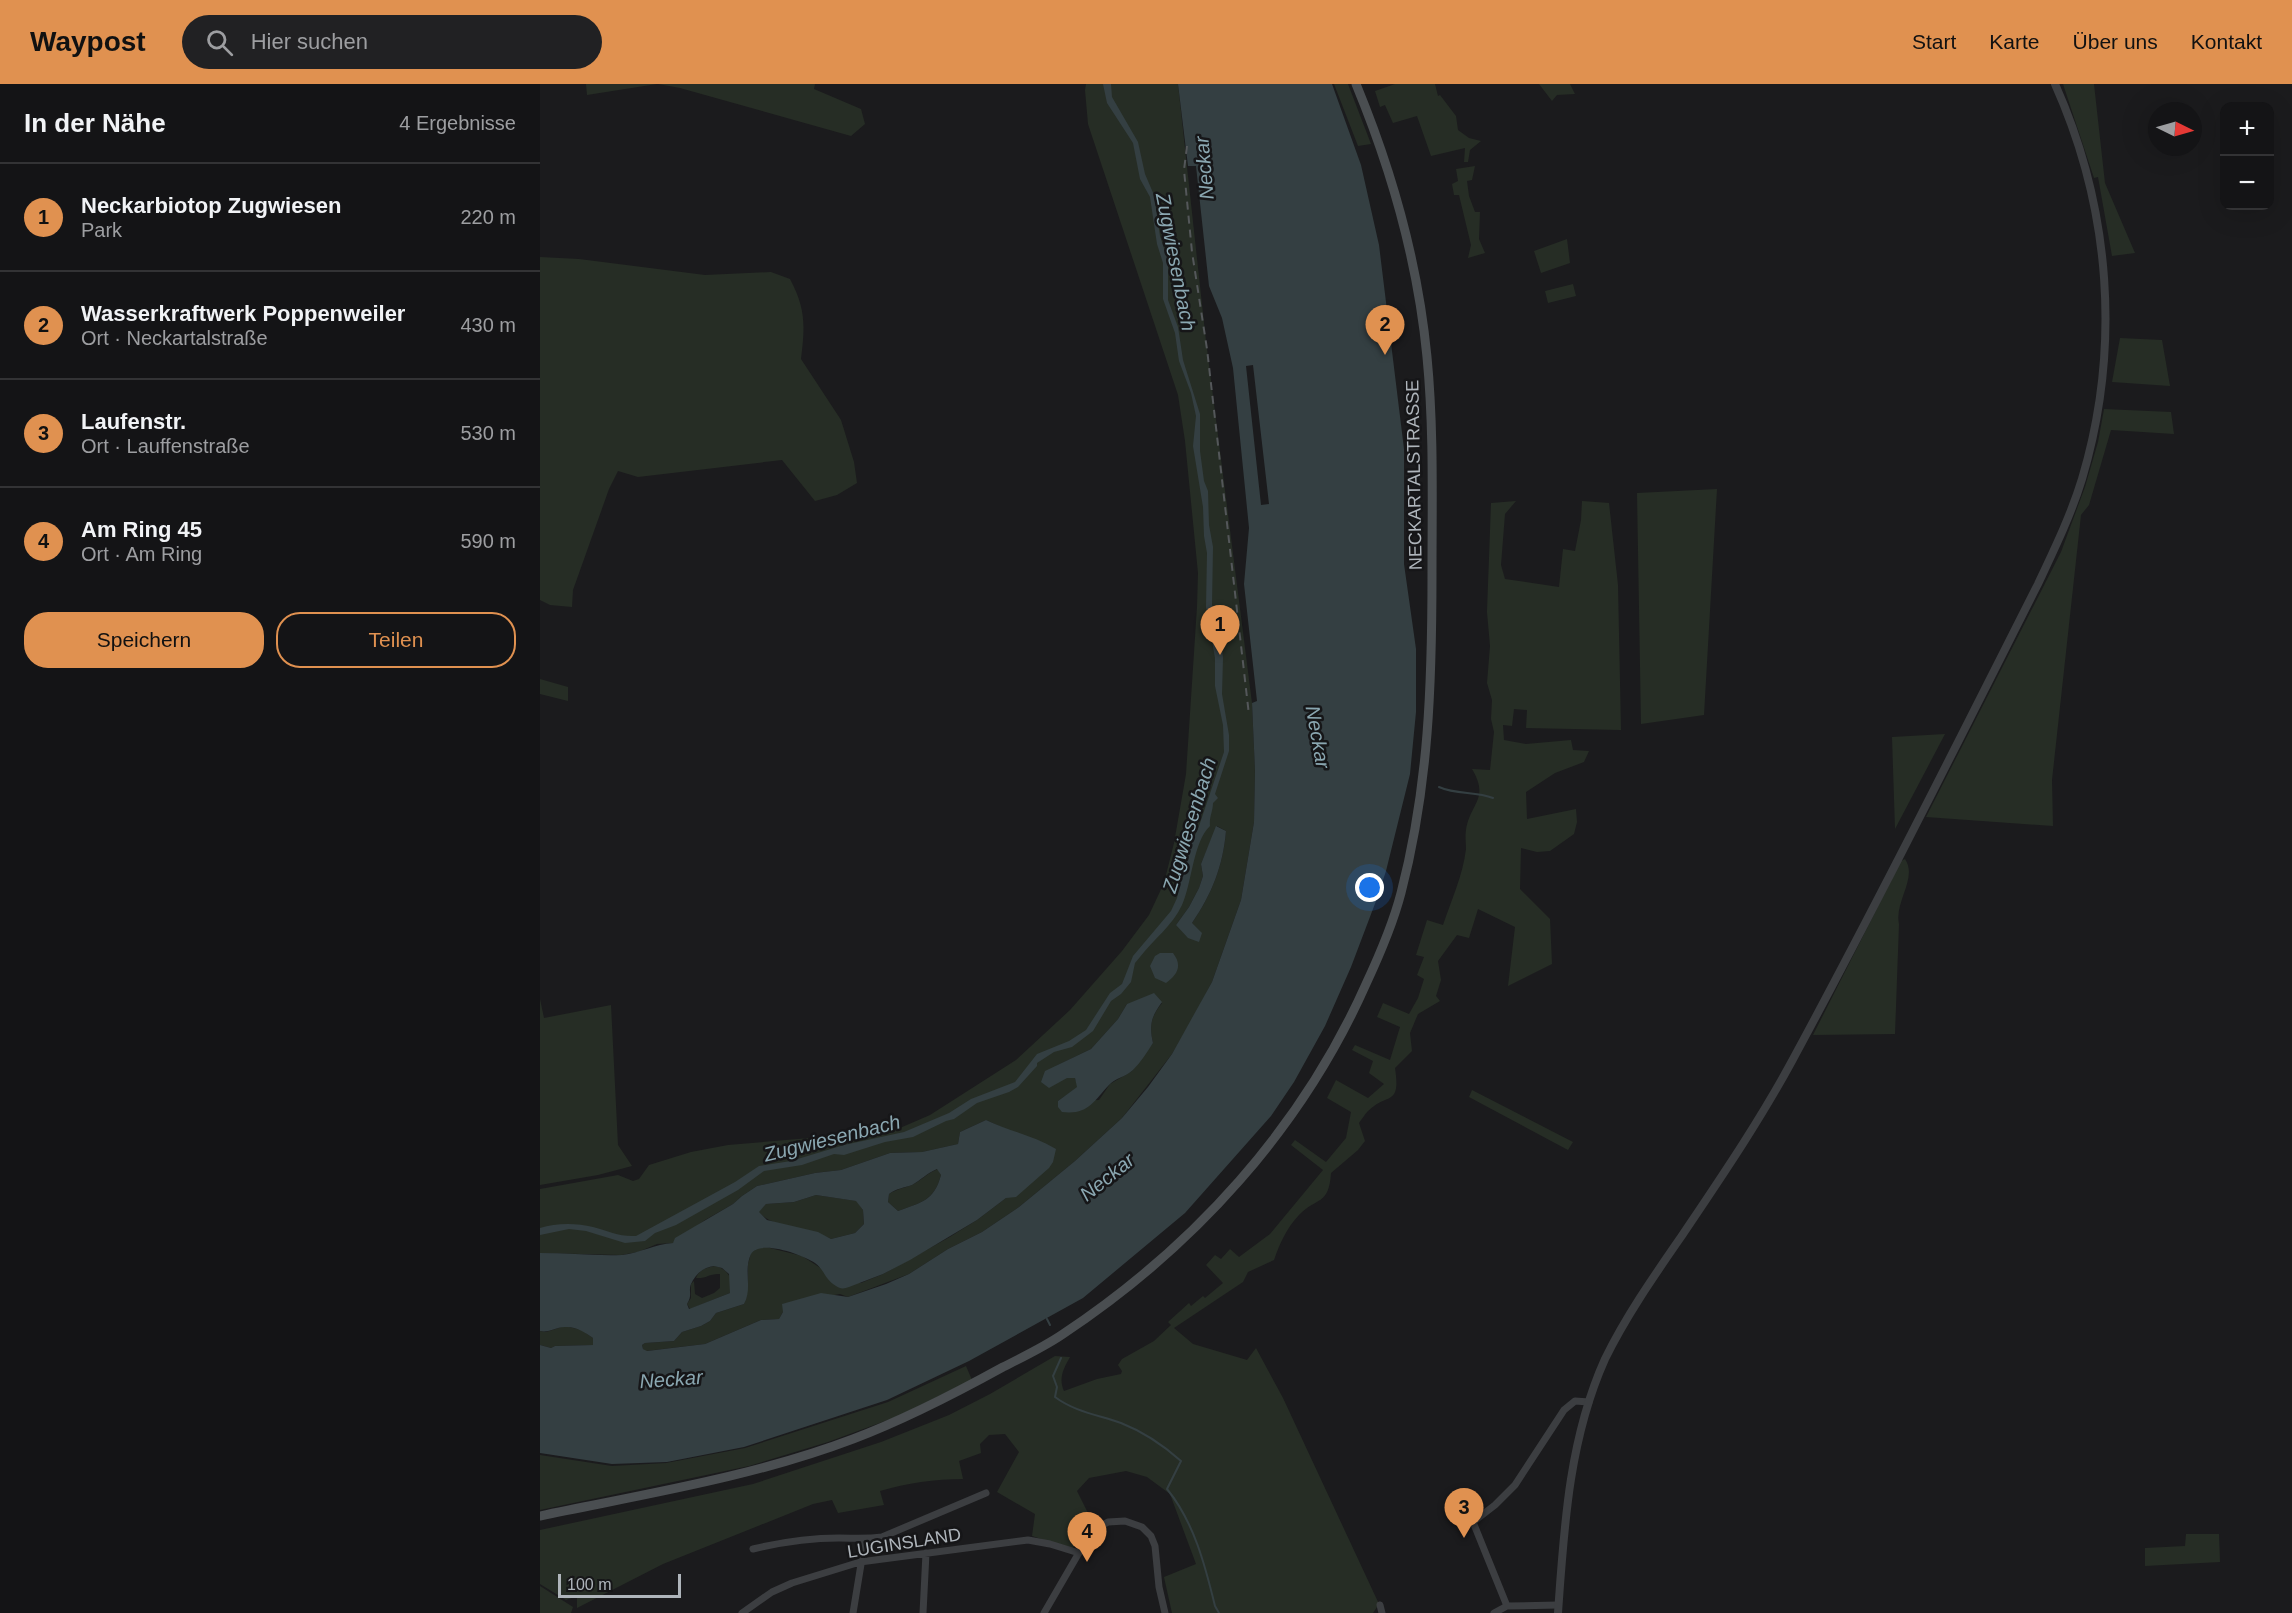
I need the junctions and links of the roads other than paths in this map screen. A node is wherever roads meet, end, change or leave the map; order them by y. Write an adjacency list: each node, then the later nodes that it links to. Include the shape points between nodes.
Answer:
1 (1356, 84): 5 (main road, NECKARTALSTRASSE, via 1389,174 1413,264 1423,323 1430,388 1432,652 1425,774 1415,838 1389,931 1348,1025 1314,1084 1237,1185 1187,1235 1064,1334 927,1409 849,1441 744,1473)
2 (2055, 84): 3 (street, via 2085,162 2104,262 2106,330 2101,388 2081,481 2038,584 1791,1064 1631,1313)
3 (1589, 1402): 12 (street, via 1575,1401 1564,1410 1515,1485 1473,1522); 13 (street, via 1567,1497)
4 (987, 1493): 6 (street, via 882,1537)
5 (540, 1516)
6 (865, 1540): 7 (street, via 789,1540); 10 (street)
7 (753, 1549)
8 (1079, 1552): 9 (street, LUGINSLAND, via 1028,1540); 17 (street); 18 (street, via 1091,1532 1108,1522 1125,1521 1142,1527 1155,1546)
9 (926, 1553): 10 (street, LUGINSLAND); 16 (street)
10 (860, 1562): 14 (street, LUGINSLAND, via 782,1588); 15 (street)
11 (1380, 1605): 19 (street)
12 (1507, 1606): 13 (street); 20 (street)
13 (1558, 1609)
14 (742, 1613)
15 (853, 1613)
16 (923, 1613)
17 (1044, 1613)
18 (1165, 1613)
19 (1382, 1613)
20 (1494, 1613)

